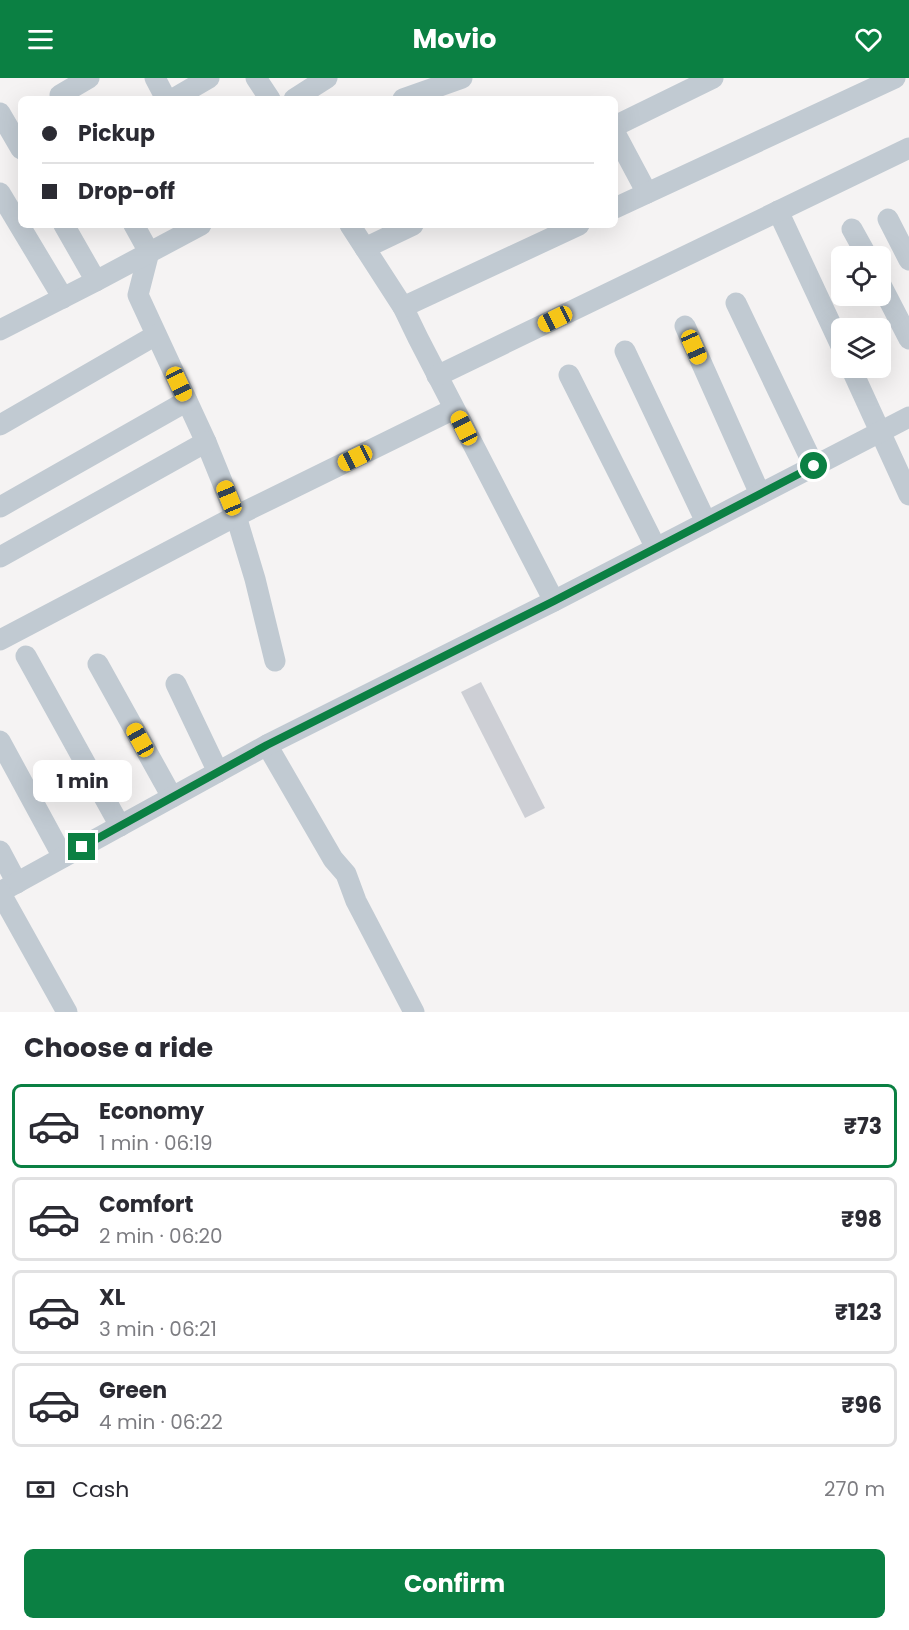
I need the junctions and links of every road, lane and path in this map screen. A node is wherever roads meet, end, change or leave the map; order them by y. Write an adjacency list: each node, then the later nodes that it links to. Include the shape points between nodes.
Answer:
1 (89, 78): 10 (street)
2 (155, 78): 11 (street)
3 (209, 78): 12 (street)
4 (256, 78): 13 (street)
5 (327, 78): 14 (street)
6 (462, 78): 15 (street)
7 (713, 78): 17 (street)
8 (895, 78): 9 (street)
9 (866, 84): 21 (street)
10 (58, 91)
11 (164, 96)
12 (178, 96)
13 (268, 96)
14 (299, 96)
15 (411, 96)
16 (0, 113): 19 (street)
17 (618, 125)
18 (618, 139): 21 (street)
19 (18, 144)
20 (909, 148): 24 (street)
21 (647, 193): 23 (street)
22 (0, 194): 26 (street)
23 (618, 207)
24 (778, 211): 44 (street); 51 (street)
25 (888, 219): 38 (street)
26 (18, 224)
27 (21, 228): 40 (street)
28 (66, 228): 39 (street)
29 (136, 228): 37 (street)
30 (195, 228): 37 (street)
31 (352, 228): 36 (street)
32 (407, 228): 36 (street)
33 (573, 228): 43 (street)
34 (852, 229): 35 (street)
35 (861, 246)
36 (365, 248): 43 (street)
37 (149, 252): 39 (street); 47 (street, via 138,296)
38 (909, 260)
39 (96, 282): 40 (street)
40 (63, 298): 46 (street)
41 (736, 303): 59 (street)
42 (891, 304): 48 (street)
43 (403, 307): 51 (street)
44 (831, 324)
45 (685, 326): 60 (street)
46 (0, 330)
47 (156, 335): 53 (street); 56 (street)
48 (909, 339)
49 (625, 351): 64 (street)
50 (569, 375): 65 (street)
51 (437, 376): 54 (street)
52 (855, 378): 57 (street)
53 (187, 401): 58 (street); 62 (street)
54 (454, 409): 63 (street); 67 (street)
55 (909, 417): 57 (street)
56 (0, 425)
57 (880, 431): 59 (street); 61 (street)
58 (207, 442): 63 (street); 66 (street)
59 (814, 466): 60 (street)
60 (760, 494): 64 (street)
61 (909, 495)
62 (0, 507)
63 (236, 516): 68 (street); 70 (street)
64 (706, 522): 65 (street)
65 (656, 548): 67 (street)
66 (0, 557)
67 (554, 601): 74 (street)
68 (0, 640)
69 (26, 656): 77 (street)
70 (274, 661)
71 (98, 664): 76 (street)
72 (176, 684): 75 (street)
73 (0, 741): 79 (street)
74 (267, 745): 75 (street); 82 (street, via 346,874 356,902)
75 (218, 771): 76 (street)
76 (172, 797): 77 (street)
77 (120, 826): 79 (street)
78 (0, 851): 80 (street)
79 (63, 857): 80 (street)
80 (6, 889): 81 (street)
81 (67, 1012)
82 (414, 1012)

